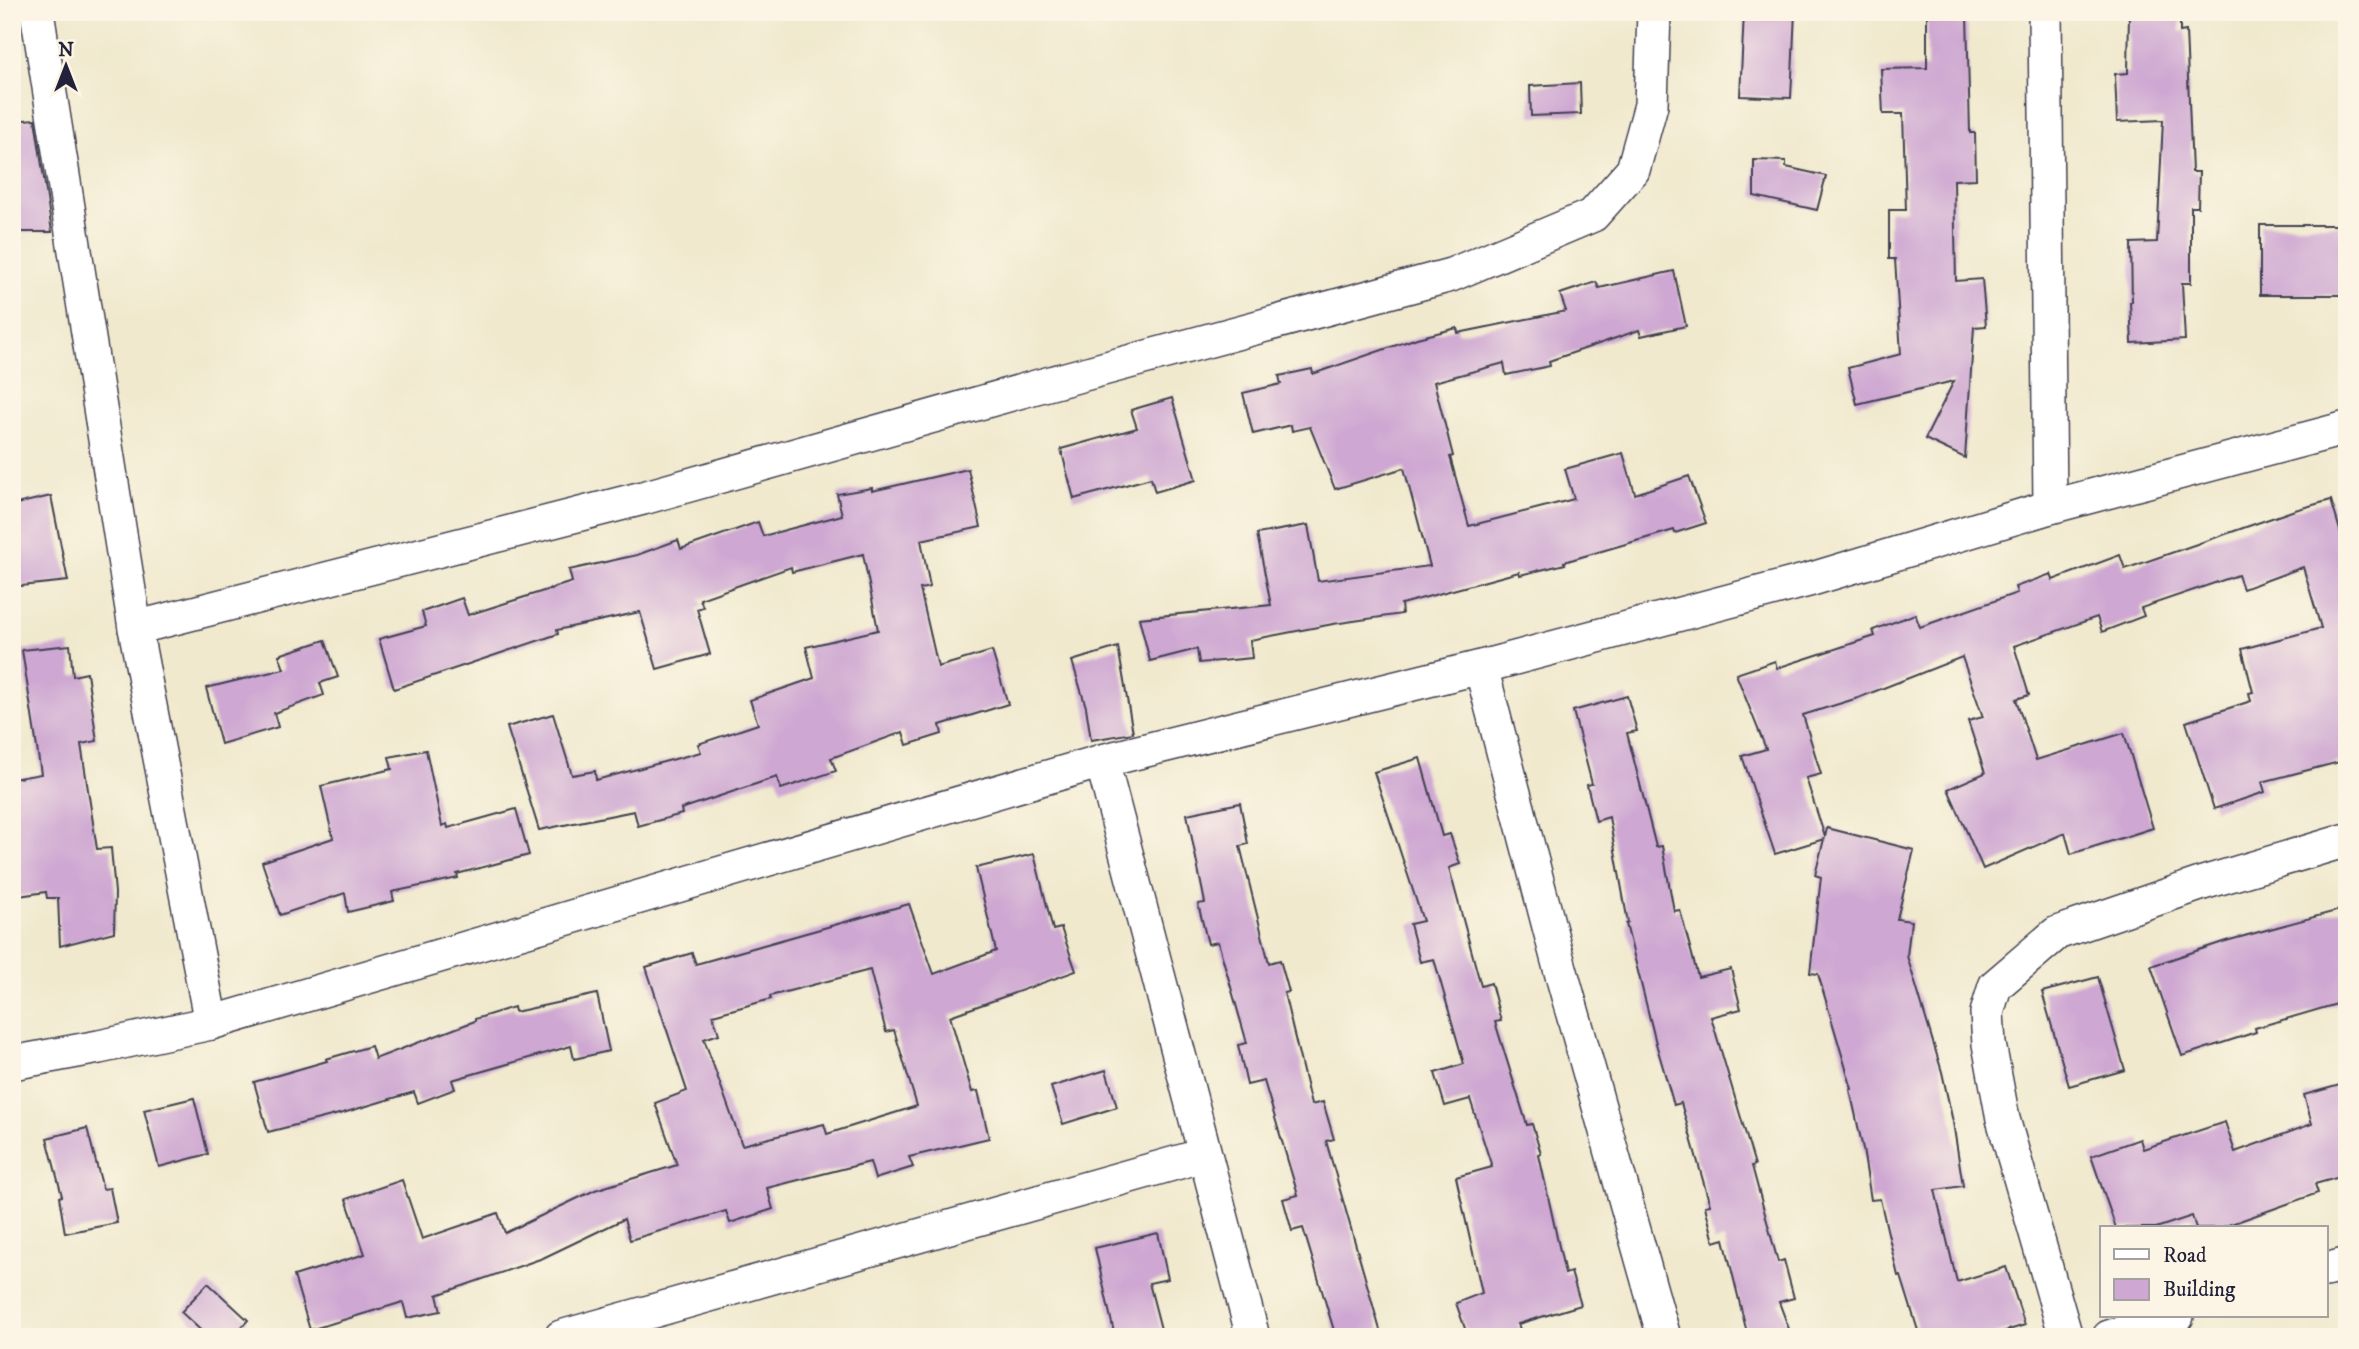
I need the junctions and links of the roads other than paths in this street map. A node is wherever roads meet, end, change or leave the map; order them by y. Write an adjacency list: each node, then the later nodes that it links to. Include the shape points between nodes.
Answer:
1 (37, 12): 6 (street)
2 (1654, 12): 6 (street, via 1651,105 1633,170 1593,215 1451,275 643,498)
3 (2045, 12): 5 (street)
4 (2347, 428): 5 (street)
5 (2050, 507): 7 (street, via 1812,579)
6 (135, 628): 10 (street)
7 (1480, 667): 8 (street); 18 (street)
8 (1102, 761): 10 (street); 12 (street)
9 (2347, 840): 19 (street, via 2057,933 1995,986 1987,1013 2003,1119)
10 (211, 1023): 11 (street)
11 (12, 1063)
12 (1204, 1155): 16 (street); 17 (street)
13 (2347, 1264): 14 (street)
14 (2328, 1269)
15 (2171, 1318): 20 (street)
16 (561, 1337)
17 (1253, 1337)
18 (1664, 1337)
19 (2066, 1337)
20 (2109, 1337)

